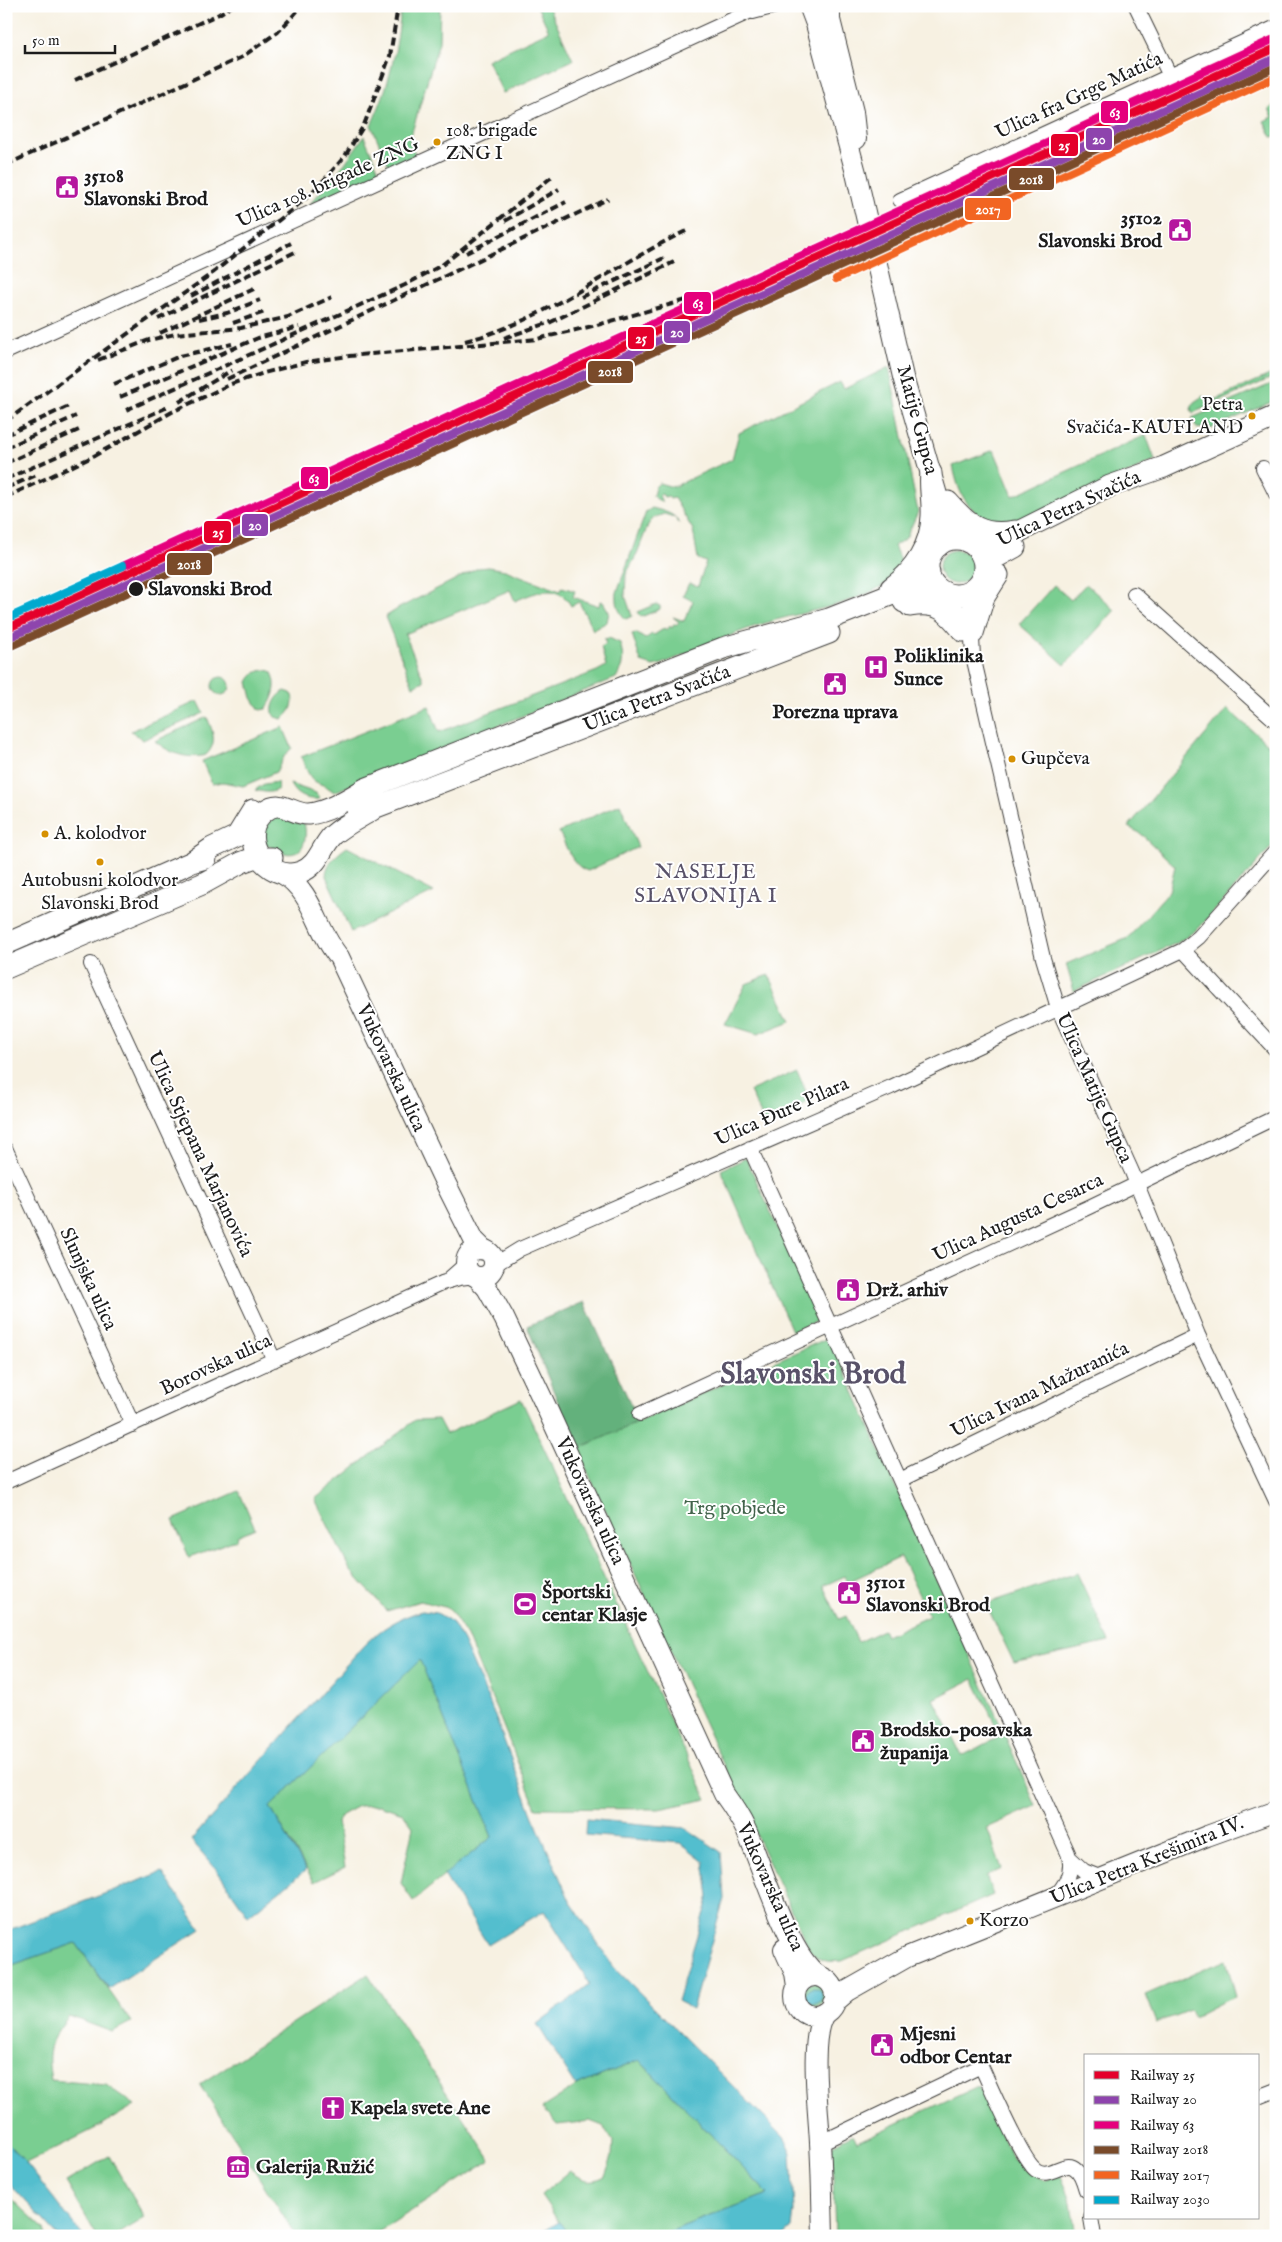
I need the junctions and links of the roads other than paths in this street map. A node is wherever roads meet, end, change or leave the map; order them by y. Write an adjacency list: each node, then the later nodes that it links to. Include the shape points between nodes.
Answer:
1 (762, 6): 5 (street, Ulica 108. brigade ZNG)
2 (776, 6): 5 (street, Ulica 108. brigade ZNG)
3 (1136, 6): 7 (street)
4 (819, 7): 9 (main road, via 816,24)
5 (748, 13): 10 (street, Ulica 108. brigade ZNG)
6 (1276, 27): 7 (street, Ulica fra Grge Matića)
7 (1170, 76): 8 (street, Ulica fra Grge Matića)
8 (900, 200)
9 (898, 348): 13 (main road, Matije Gupca, via 903,377); 15 (main road, Matije Gupca, via 921,399)
10 (6, 352)
11 (1276, 416): 16 (main road, Ulica Petra Svačića)
12 (1263, 468): 14 (street)
13 (931, 473): 18 (main road, Matije Gupca, via 943,523); 24 (main road, via 931,525 923,552 903,578)
14 (1276, 494)
15 (948, 502): 16 (main road, via 980,531); 17 (main road, Matije Gupca, via 957,529)
16 (1031, 533): 17 (main road, Ulica Petra Svačića, via 987,547); 19 (main road, Ulica Petra Svačića); 25 (main road, via 1020,555 994,579)
17 (970, 544): 18 (main road, via 952,540); 19 (main road, via 983,560)
18 (939, 546): 20 (main road, via 930,558)
19 (984, 568): 21 (main road)
20 (929, 572): 22 (main road, via 937,587); 24 (main road, Ulica Petra Svačića, via 915,584)
21 (974, 589): 22 (main road, via 966,593); 25 (street, Ulica Matije Gupca)
22 (946, 593): 24 (main road, Ulica Petra Svačića, via 928,593); 25 (street, Ulica Matije Gupca, via 957,607)
23 (1134, 594): 26 (street)
24 (871, 609): 25 (main road, via 931,604 943,609); 27 (main road, Ulica Petra Svačića, via 723,648); 28 (main road, Ulica Petra Svačića)
25 (968, 632): 39 (street, Ulica Matije Gupca, via 1041,948)
26 (1276, 721)
27 (309, 809): 29 (main road, via 297,812 285,806 274,806 261,814); 30 (main road, via 317,823); 32 (main road, via 289,796 265,800 252,811 237,836)
28 (372, 810): 30 (main road); 30 (main road, via 334,824)
29 (253, 830): 32 (main road, via 232,847); 33 (main road, via 253,844)
30 (315, 850): 33 (main road, via 291,863 272,858); 33 (main road, via 300,872); 36 (main road, Vukovarska ulica, via 314,883 337,940)
31 (1276, 851): 35 (street, Ulica Đure Pilara, via 1199,937)
32 (192, 862): 34 (main road)
33 (270, 865): 36 (main road, Vukovarska ulica, via 291,878 301,889 326,940); 38 (main road, via 236,865 202,884)
34 (6, 944)
35 (1183, 950): 39 (street, Ulica Đure Pilara); 40 (street)
36 (339, 957): 45 (main road, Vukovarska ulica, via 443,1178 466,1247)
37 (91, 964): 48 (street, Ulica Stjepana Marjanovića)
38 (6, 968)
39 (1058, 1008): 42 (street, Ulica Đure Pilara); 44 (street, Ulica Matije Gupca)
40 (1276, 1050)
41 (1276, 1117): 44 (street, Ulica Augusta Cesarca)
42 (750, 1148): 45 (street, Ulica Đure Pilara); 46 (street)
43 (6, 1150): 50 (street, Slunjska ulica)
44 (1137, 1185): 46 (street, Ulica Augusta Cesarca); 47 (street, Ulica Matije Gupca)
45 (481, 1264): 48 (street, Borovska ulica, via 459,1278); 54 (main road, Vukovarska ulica)
46 (830, 1327): 49 (street); 51 (street)
47 (1198, 1335): 51 (street, Ulica Ivana Mažuranića); 53 (street, Ulica Matije Gupca)
48 (274, 1360): 50 (street, Borovska ulica)
49 (640, 1414)
50 (132, 1425): 52 (street, Borovska ulica)
51 (900, 1480): 56 (street)
52 (6, 1482)
53 (1276, 1501)
54 (724, 1794): 60 (main road, Vukovarska ulica, via 746,1829 799,1955 808,1968); 61 (main road, Vukovarska ulica, via 735,1835 795,1973)
55 (1276, 1810): 57 (main road, Ulica Petra Krešimira IV.)
56 (1070, 1858): 57 (street, via 1084,1871); 58 (street, via 1069,1876)
57 (1102, 1878): 58 (main road, Ulica Petra Krešimira IV.)
58 (1054, 1898): 59 (main road, Ulica Petra Krešimira IV.)
59 (907, 1957): 60 (main road, Ulica Petra Krešimira IV., via 845,1977); 62 (main road, Ulica Petra Krešimira IV., via 847,1991)
60 (822, 1978): 61 (main road, via 806,1978); 62 (main road, via 833,1989)
61 (797, 1986): 63 (main road, via 795,1998)
62 (829, 2008): 63 (main road, via 811,2016); 64 (main road, via 820,2021 818,2032)
63 (800, 2009): 64 (main road, via 806,2025)
64 (816, 2086): 67 (main road)
65 (1276, 2090): 66 (street)
66 (1260, 2096)
67 (820, 2143): 68 (street, via 981,2066 1032,2166 1044,2172 1067,2165 1073,2167); 70 (main road)
68 (1084, 2185)
69 (1091, 2220): 71 (street)
70 (823, 2236)
71 (1094, 2236)

